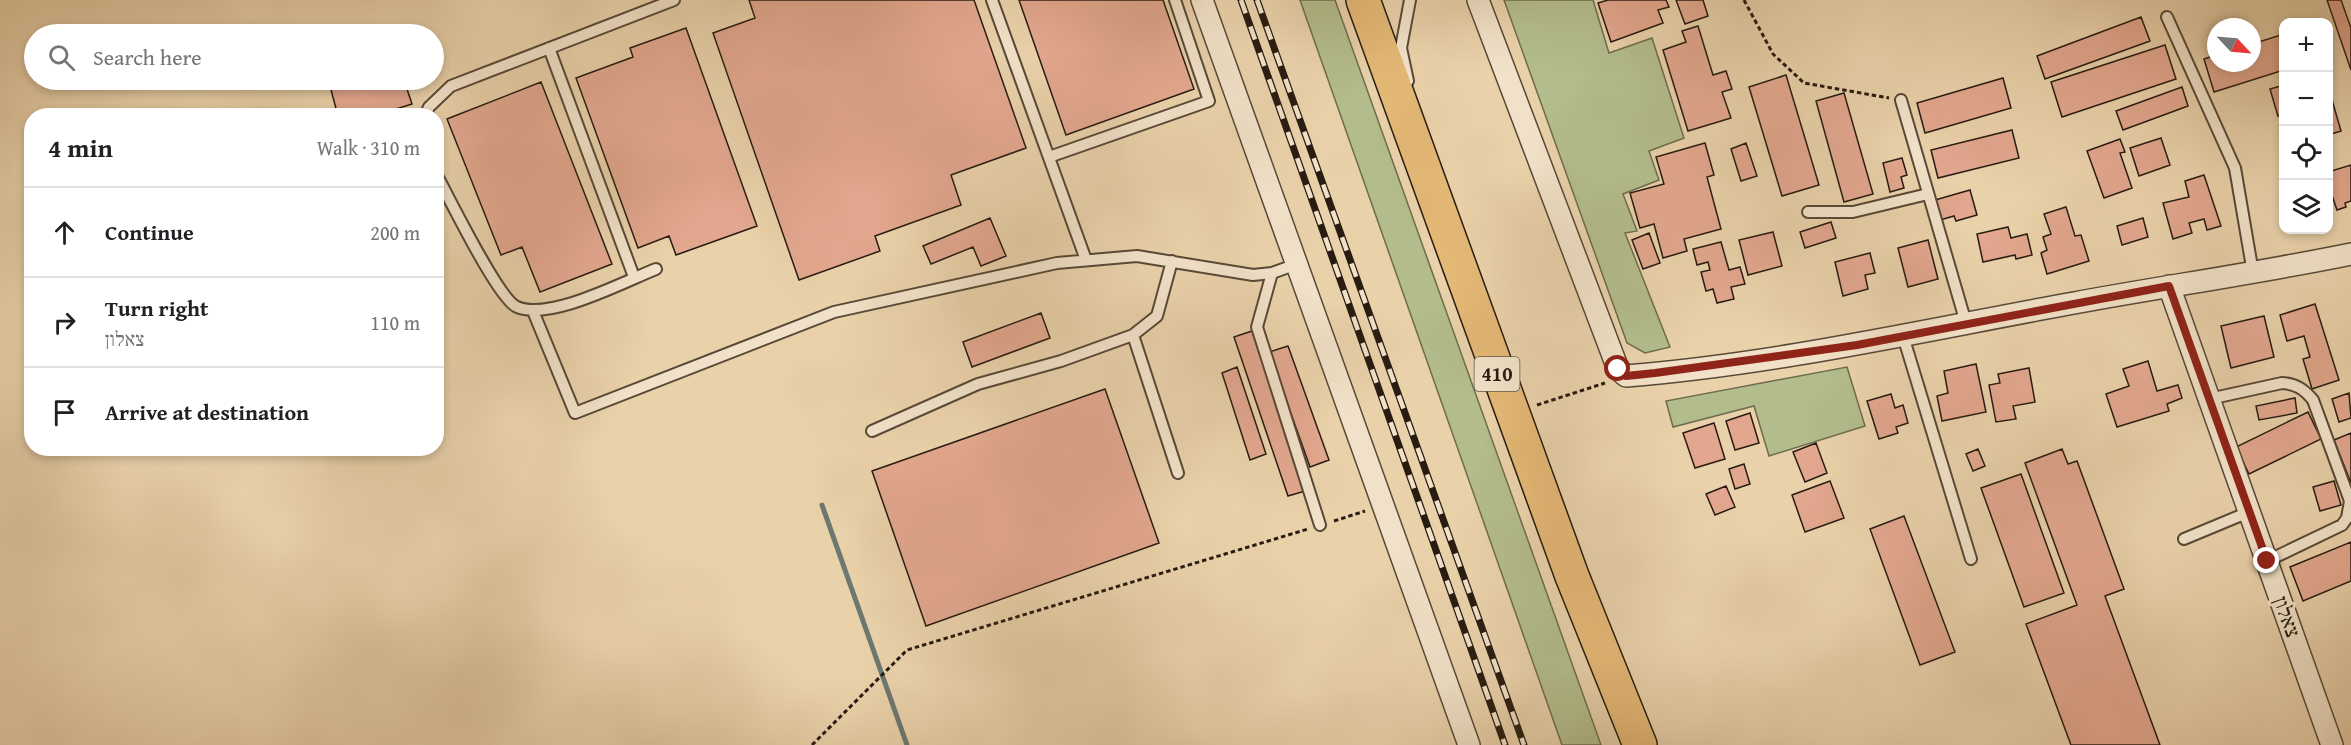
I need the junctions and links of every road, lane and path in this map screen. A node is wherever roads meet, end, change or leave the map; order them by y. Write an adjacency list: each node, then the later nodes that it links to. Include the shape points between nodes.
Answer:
1 (674, 0): 10 (lane)
2 (992, 0): 13 (lane)
3 (1175, 0): 13 (lane, via 1209,101)
4 (1202, 0): 21 (street)
5 (1363, 0): 14 (main road, 410)
6 (1410, 0): 14 (lane, via 1401,48)
7 (1478, 0): 31 (street, via 1618,369)
8 (1744, 0): 11 (path, via 1773,54 1804,83)
9 (2167, 17): 24 (lane, via 2235,168)
10 (549, 48): 12 (lane, via 451,87); 25 (lane)
11 (1901, 100): 16 (lane)
12 (428, 108)
13 (1049, 158): 19 (lane)
14 (1428, 181): 33 (main road, 410)
15 (444, 188): 27 (lane, via 500,290 515,306)
16 (1928, 194): 17 (lane, via 1854,212); 28 (lane)
17 (1808, 212)
18 (2351, 254): 24 (street)
19 (1086, 260): 20 (lane, via 1137,256); 27 (lane, via 1057,262 834,312 575,413)
20 (1172, 261): 23 (lane, via 1253,275); 29 (lane, via 1157,316)
21 (1297, 264): 23 (lane); 36 (street)
22 (656, 269): 25 (lane)
23 (1272, 273): 38 (lane, via 1257,327)
24 (2253, 273): 26 (street)
25 (634, 277): 27 (lane, via 569,303)
26 (2169, 286): 28 (street); 32 (street, צאלון)
27 (533, 311)
28 (1966, 323): 30 (street)
29 (1132, 335): 34 (lane, via 1061,361 978,384); 35 (lane)
30 (1903, 336): 31 (street); 40 (lane)
31 (1626, 376): 33 (path)
32 (2209, 399): 37 (street, צאלון); 41 (lane, via 2282,383 2305,390 2313,400 2350,501 2342,525)
33 (1512, 413): 44 (main road, 410)
34 (872, 431)
35 (1178, 473)
36 (1384, 506): 38 (path); 43 (street)
37 (2249, 512): 39 (lane); 41 (street, צאלון)
38 (1320, 525): 42 (path, via 907,650)
39 (2184, 539)
40 (1971, 559)
41 (2267, 561): 45 (street, צאלון)
42 (812, 745)
43 (1469, 745)
44 (1640, 745)
45 (2332, 745)

